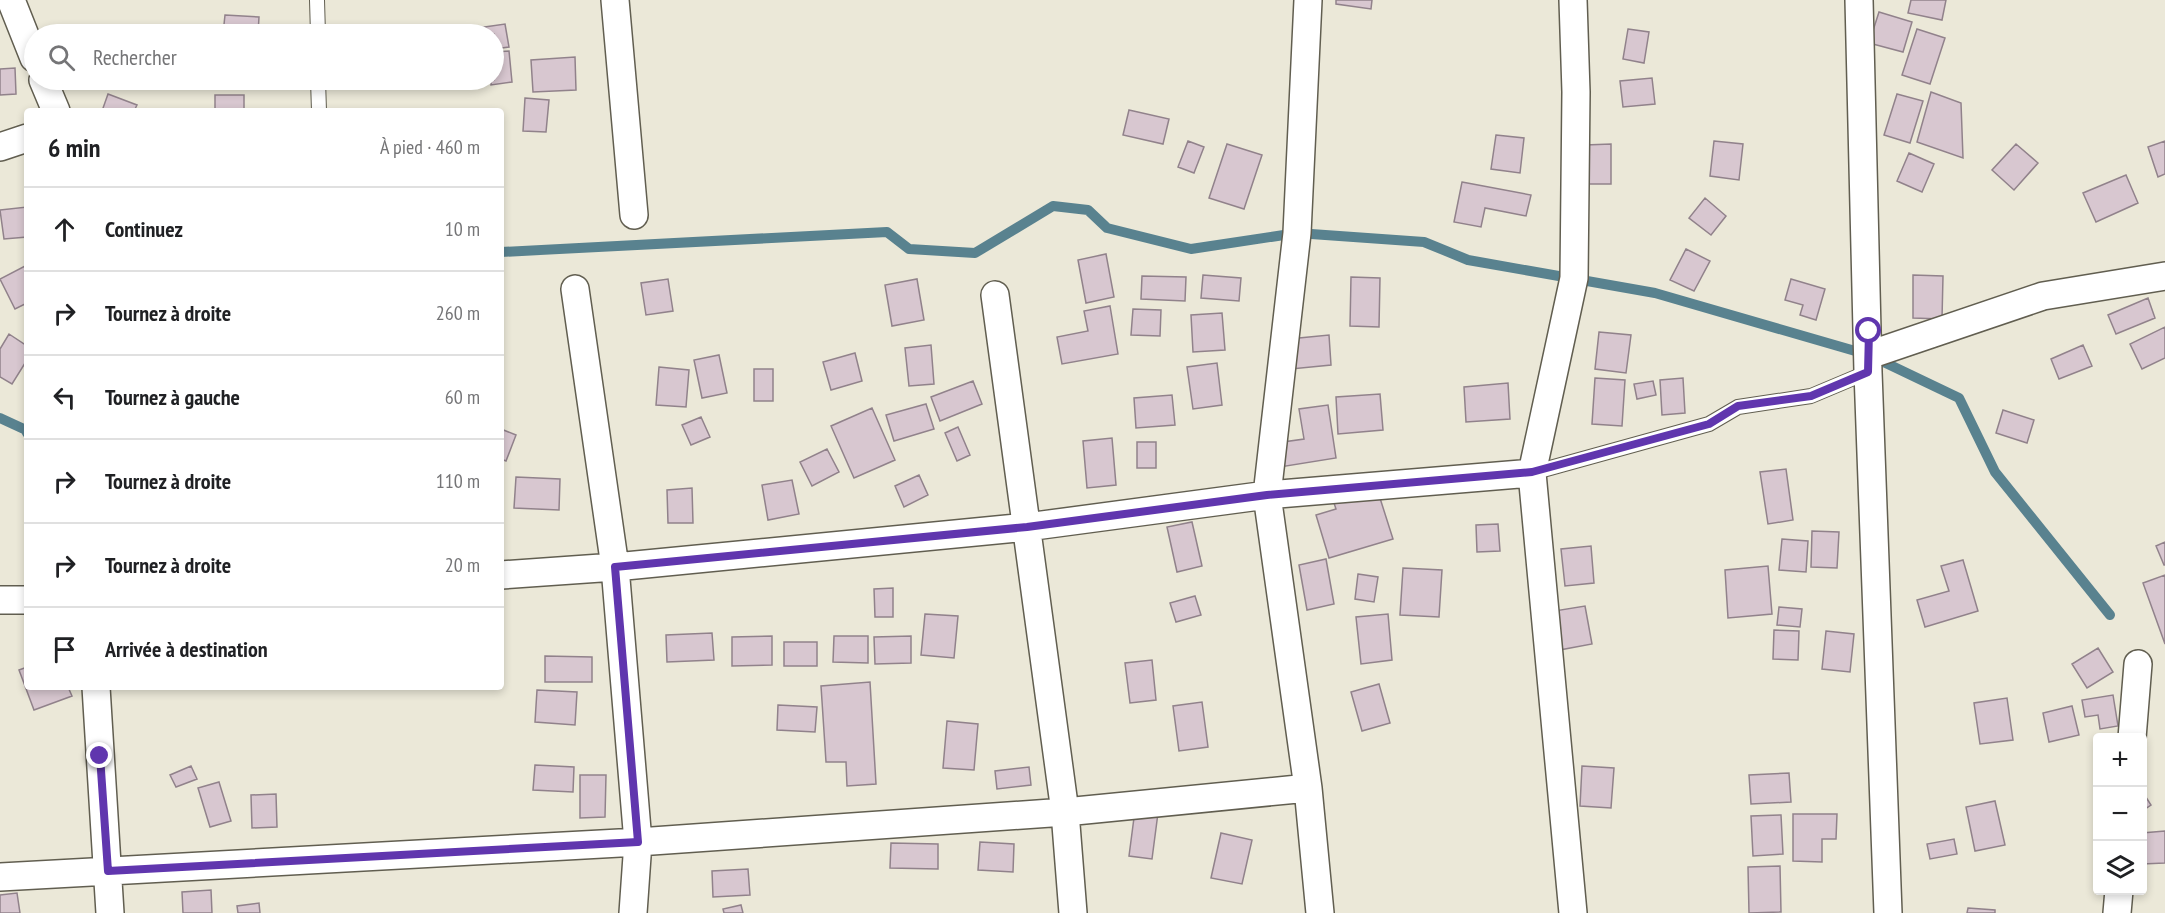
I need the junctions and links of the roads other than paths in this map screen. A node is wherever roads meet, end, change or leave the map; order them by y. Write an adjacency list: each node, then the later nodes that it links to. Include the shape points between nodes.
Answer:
1 (10, 0): 8 (street)
2 (317, 0): 7 (lane)
3 (615, 0): 15 (street)
4 (1308, 0): 21 (street, via 1297,233)
5 (1573, 0): 20 (street, via 1574,279)
6 (1859, 0): 19 (street)
7 (318, 24)
8 (24, 34)
9 (47, 90): 11 (street)
10 (318, 90): 12 (lane)
11 (55, 108)
12 (319, 108)
13 (24, 139): 14 (street)
14 (0, 147)
15 (634, 214)
16 (2165, 276): 19 (street, via 2043,296)
17 (575, 289): 23 (street)
18 (995, 295): 22 (street)
19 (1869, 364): 20 (lane, via 1811,396 1738,406 1709,424); 41 (street)
20 (1532, 472): 21 (street); 40 (street)
21 (1267, 495): 22 (street); 30 (street)
22 (1027, 527): 23 (street); 31 (street)
23 (615, 567): 24 (street); 32 (street)
24 (504, 575)
25 (0, 600): 26 (street)
26 (24, 600)
27 (2138, 664): 29 (street)
28 (96, 690): 33 (street)
29 (2132, 733)
30 (1308, 788): 31 (street); 39 (street)
31 (1065, 812): 32 (street); 38 (street)
32 (638, 842): 33 (street); 37 (street)
33 (108, 871): 34 (street); 36 (street)
34 (0, 877)
35 (2119, 895): 42 (street)
36 (110, 913)
37 (633, 913)
38 (1073, 913)
39 (1320, 913)
40 (1573, 913)
41 (1888, 913)
42 (2117, 913)

